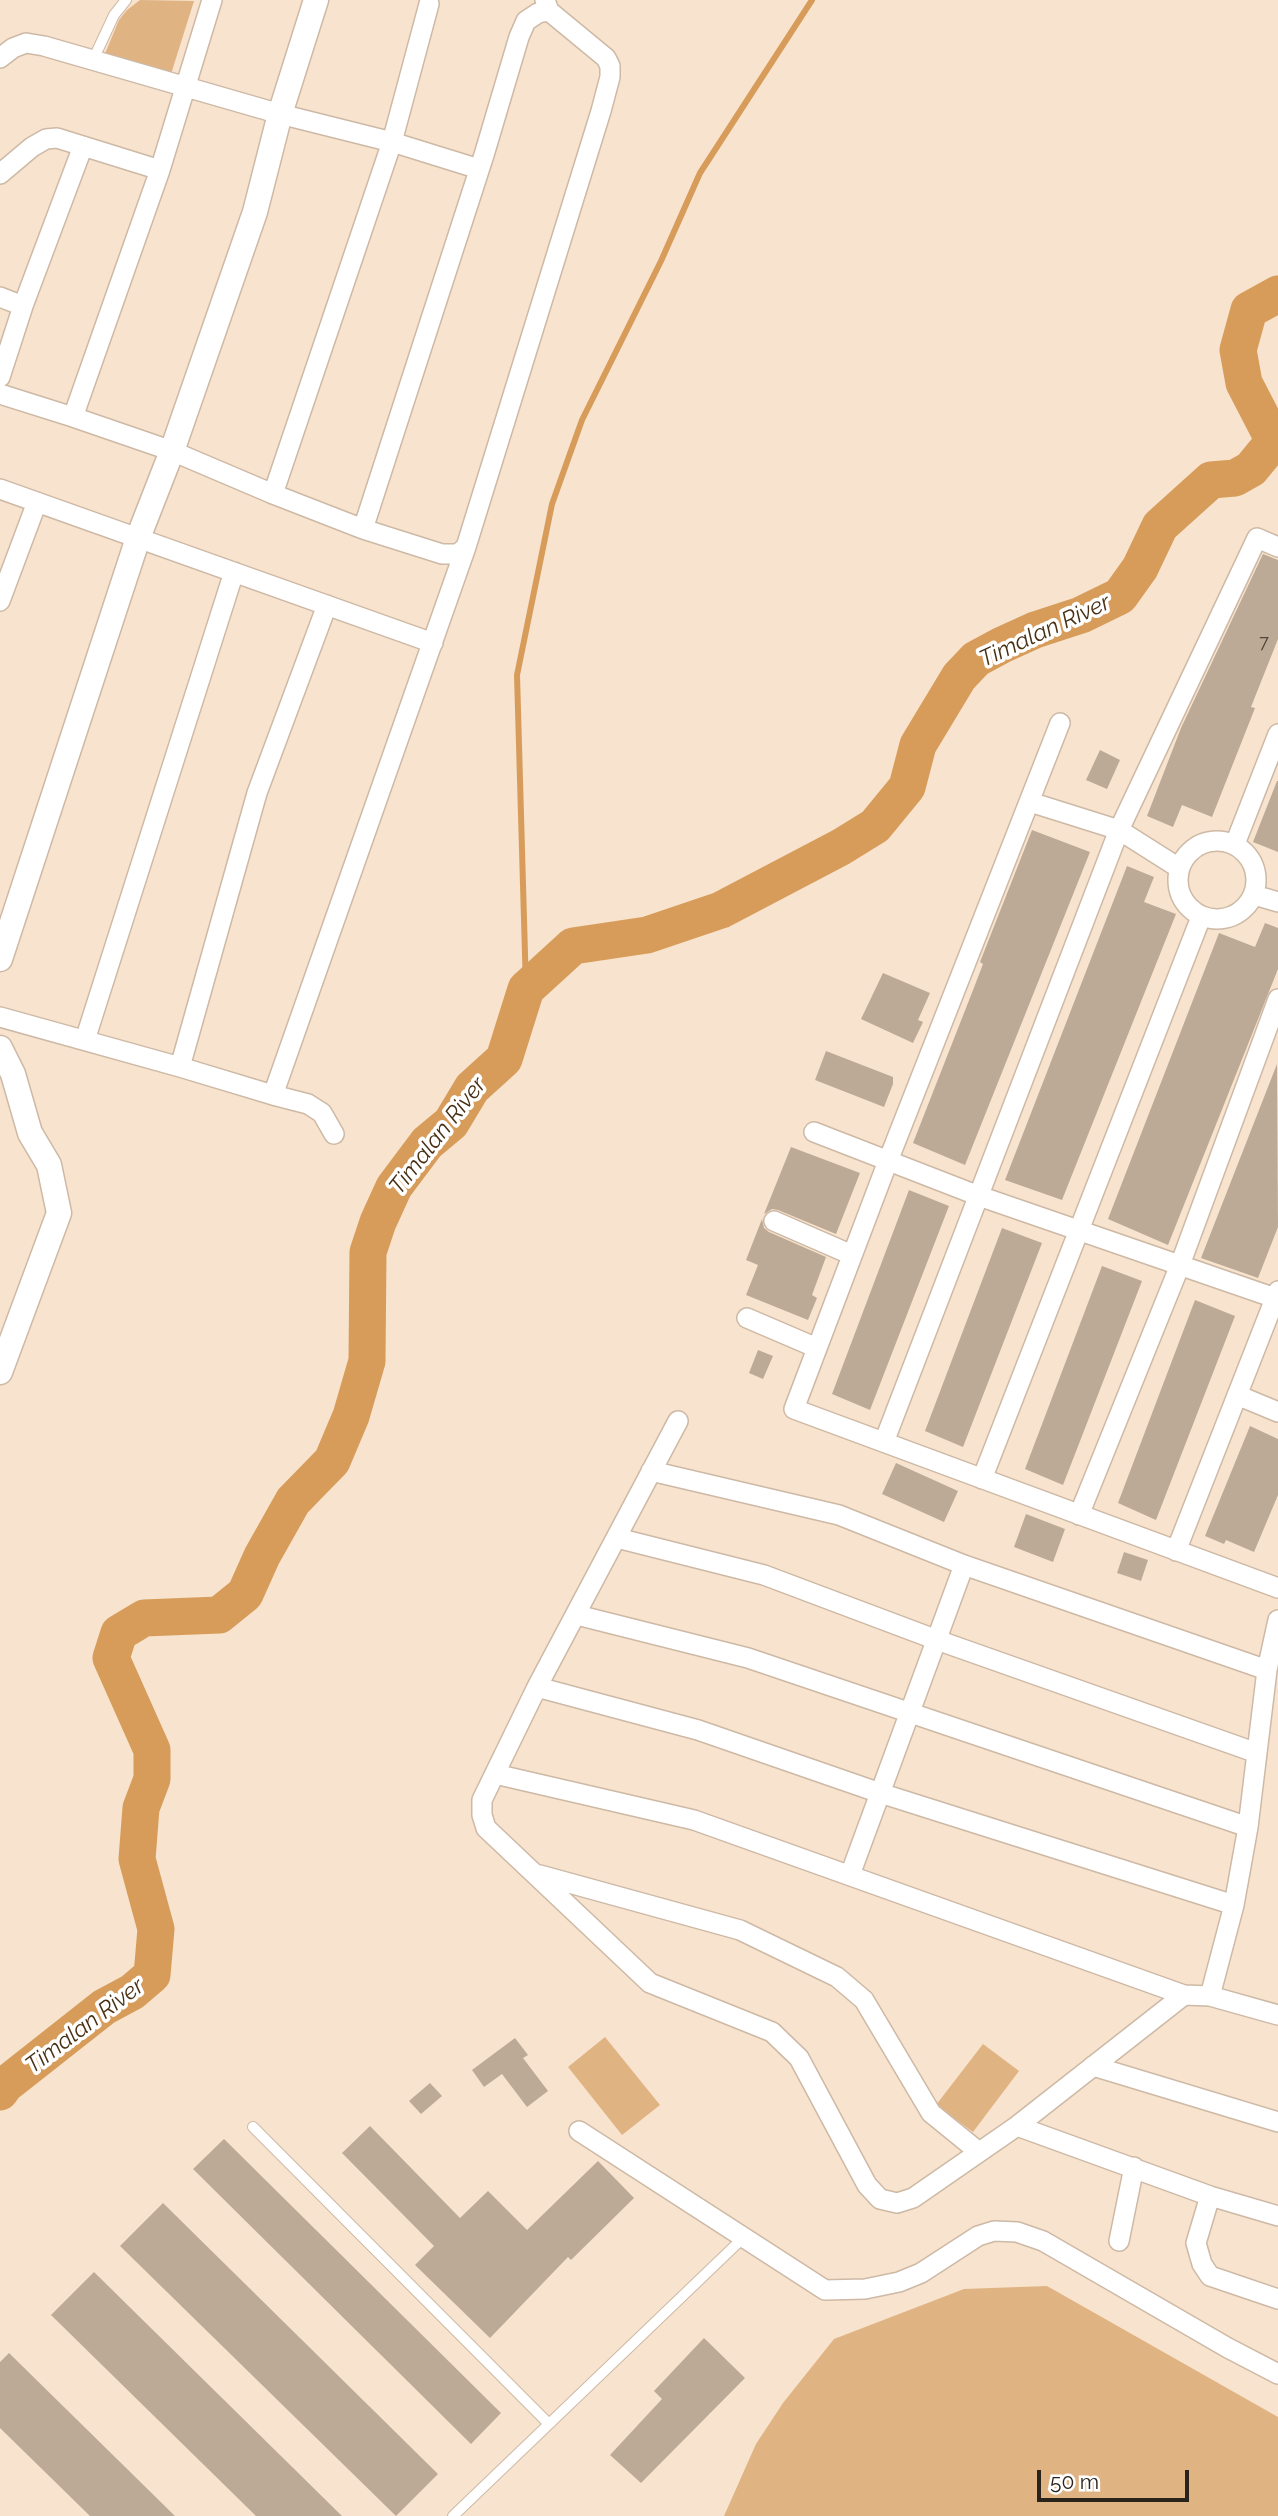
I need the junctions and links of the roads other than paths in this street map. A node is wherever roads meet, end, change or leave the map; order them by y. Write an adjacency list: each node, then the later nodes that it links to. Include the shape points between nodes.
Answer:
1 (126, 0): 7 (lane)
2 (212, 0): 8 (street)
3 (316, 0): 9 (street)
4 (429, 4): 10 (street)
5 (547, 5): 12 (street, via 522,29); 26 (street, via 606,58 610,77)
6 (0, 58): 7 (street, via 26,43)
7 (93, 60): 8 (street)
8 (187, 87): 9 (street); 13 (street)
9 (279, 114): 10 (street); 20 (street, via 254,212)
10 (392, 142): 12 (street); 22 (street)
11 (83, 146): 13 (street); 14 (street, via 46,139); 16 (street)
12 (479, 169): 24 (street)
13 (160, 170): 19 (street)
14 (0, 174)
15 (0, 298): 16 (street)
16 (23, 306): 17 (street)
17 (0, 377)
18 (0, 394): 19 (street)
19 (74, 417): 20 (street)
20 (172, 451): 22 (street); 25 (street)
21 (0, 489): 23 (street)
22 (273, 494): 24 (street)
23 (37, 502): 25 (street); 29 (street)
24 (363, 529): 26 (street, via 442,554 458,554)
25 (138, 538): 28 (street); 41 (street)
26 (466, 547): 31 (street)
27 (1278, 547): 35 (street, via 1257,538)
28 (233, 572): 30 (street); 44 (street)
29 (0, 601)
30 (327, 605): 31 (street); 46 (street, via 257,793)
31 (433, 643): 47 (street)
32 (1060, 723): 34 (street)
33 (1278, 734): 36 (street)
34 (1030, 802): 35 (street); 50 (street)
35 (1119, 830): 37 (street); 51 (street)
36 (1235, 845): 37 (street, via 1213,840 1192,849); 38 (street, via 1250,858 1256,876)
37 (1179, 868): 40 (street, via 1178,887 1186,905)
38 (1254, 895): 39 (street); 40 (street, via 1242,912 1223,920)
39 (1278, 902)
40 (1201, 917): 53 (street)
41 (0, 958)
42 (1278, 999): 55 (street)
43 (0, 1017): 44 (street)
44 (85, 1040): 46 (street)
45 (0, 1048): 59 (street, via 13,1074 30,1133 49,1165 59,1213)
46 (180, 1067): 47 (street)
47 (273, 1095): 49 (street, via 308,1104 322,1113)
48 (814, 1132): 50 (street)
49 (334, 1134)
50 (888, 1161): 51 (street); 54 (street)
51 (979, 1196): 53 (street); 63 (street)
52 (774, 1221): 54 (street)
53 (1080, 1231): 55 (street); 65 (street)
54 (852, 1255): 58 (street)
55 (1180, 1265): 56 (street); 66 (street)
56 (1277, 1296): 60 (street)
57 (747, 1318): 58 (street)
58 (817, 1348): 63 (street, via 794,1409)
59 (0, 1372)
60 (1237, 1395): 61 (street); 68 (street)
61 (1278, 1412)
62 (678, 1421): 64 (street)
63 (884, 1442): 65 (street)
64 (651, 1471): 67 (street); 69 (street, via 839,1515)
65 (982, 1479): 66 (street)
66 (1079, 1515): 68 (street)
67 (617, 1538): 71 (street); 73 (street, via 764,1575)
68 (1176, 1551): 70 (street)
69 (964, 1565): 73 (street); 74 (street)
70 (1278, 1588)
71 (577, 1615): 75 (street); 76 (street, via 748,1658)
72 (1278, 1620): 74 (street)
73 (937, 1640): 76 (street); 77 (street)
74 (1267, 1670): 77 (street)
75 (537, 1687): 78 (street); 79 (street, via 698,1731)
76 (911, 1711): 79 (street); 80 (street)
77 (1257, 1754): 80 (street)
78 (495, 1774): 81 (street, via 482,1800 486,1828); 82 (street, via 694,1820)
79 (880, 1793): 82 (street); 83 (street)
80 (1248, 1827): 83 (street)
81 (536, 1874): 92 (street, via 740,1930 837,1977 864,2000 931,2113); 92 (street, via 650,1983 772,2032 799,2058 867,2185 880,2199 897,2203 913,2198)
82 (850, 1875): 84 (street)
83 (1234, 1905): 85 (street)
84 (1184, 1995): 85 (street); 87 (street)
85 (1210, 1996): 86 (street)
86 (1278, 2015)
87 (1093, 2066): 88 (street); 89 (street)
88 (1278, 2122)
89 (1017, 2126): 92 (street); 93 (street)
90 (253, 2127): 100 (lane)
91 (579, 2131): 96 (street)
92 (979, 2152)
93 (1134, 2167): 94 (street); 97 (street)
94 (1210, 2196): 95 (street); 98 (street, via 1196,2243 1206,2270 1210,2276)
95 (1278, 2216)
96 (743, 2238): 99 (street, via 825,2290 898,2282 921,2273 978,2236 1017,2232 1043,2241); 100 (lane)
97 (1119, 2241)
98 (1278, 2299)
99 (1278, 2374)
100 (550, 2424): 101 (lane)
101 (453, 2516)

